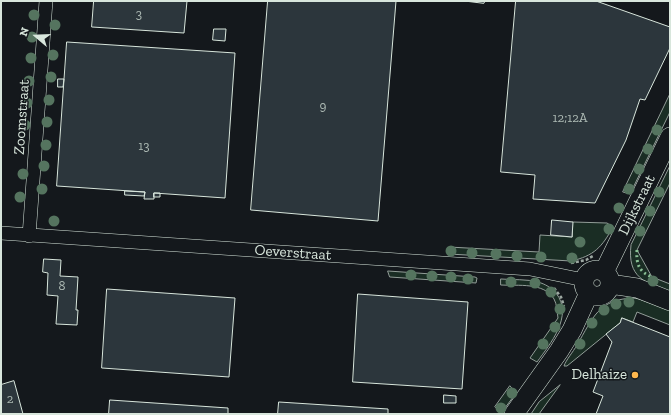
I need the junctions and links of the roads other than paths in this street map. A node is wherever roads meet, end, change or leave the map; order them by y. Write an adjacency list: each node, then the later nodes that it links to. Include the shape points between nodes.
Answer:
1 (46, 1): 4 (street, Zoomstraat)
2 (670, 137): 5 (street, Dijkstraat)
3 (1, 233): 4 (street, Oeverstraat)
4 (29, 236): 6 (street, Oeverstraat, via 530,269)
5 (607, 278): 6 (street, via 606,291 603,294 595,296); 7 (street)
6 (586, 287): 8 (street, via 572,330)
7 (670, 301)
8 (514, 414)

